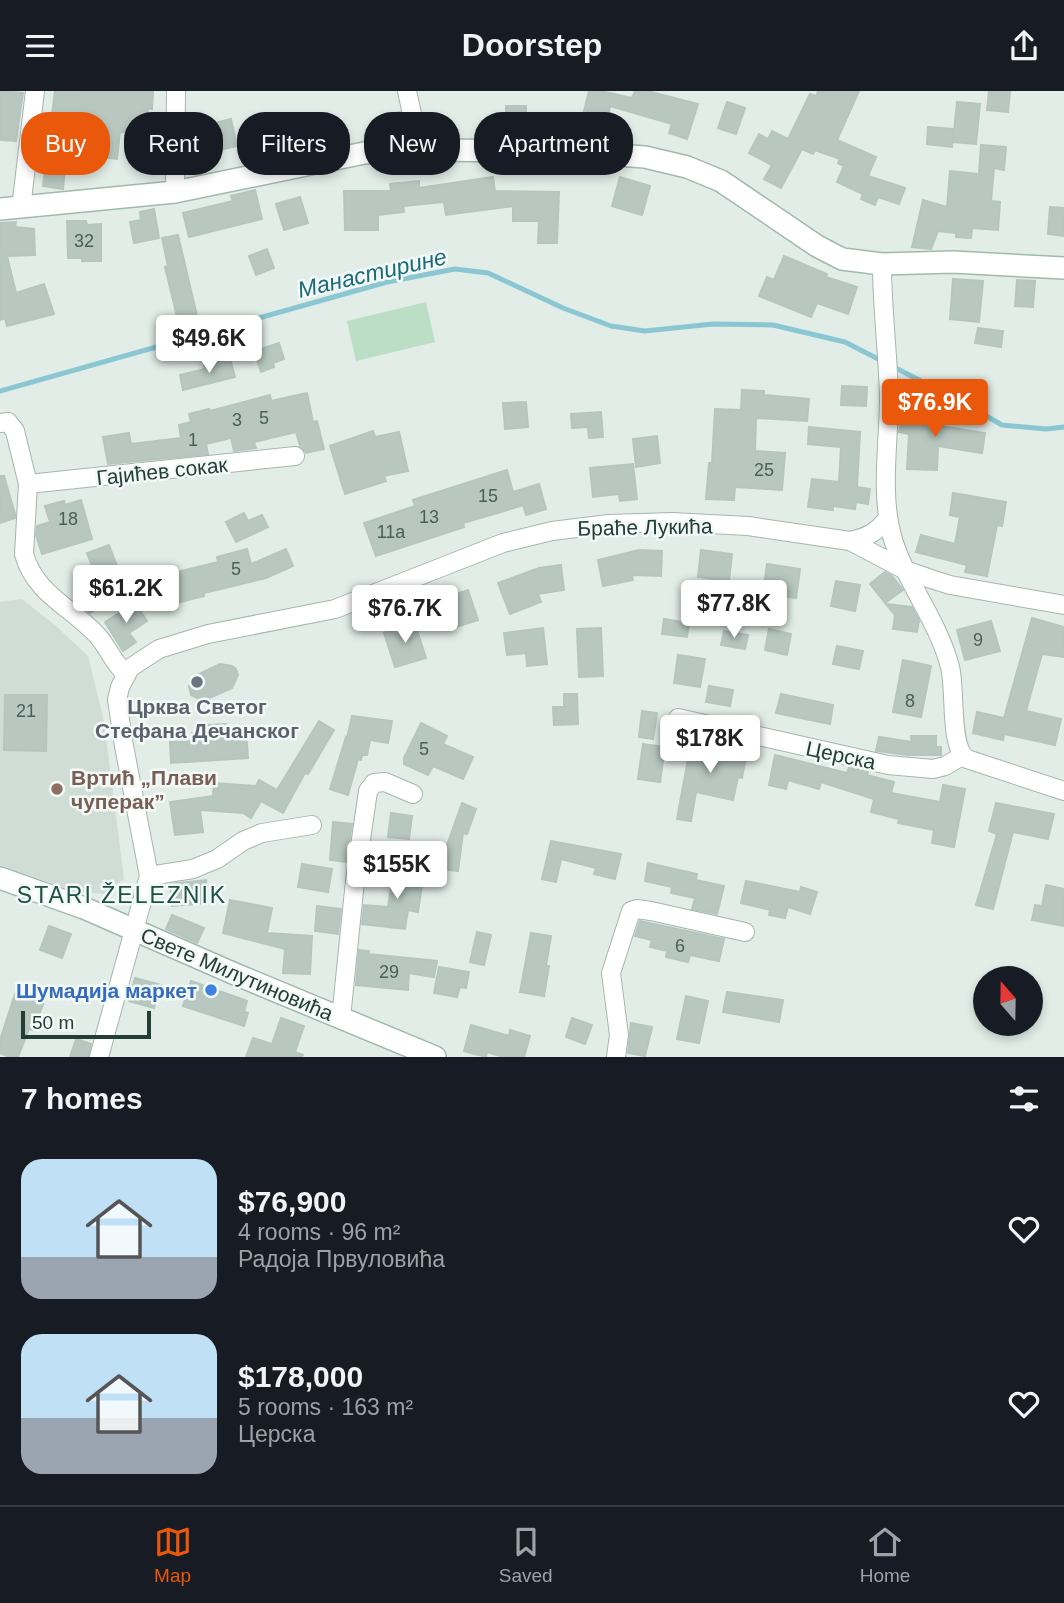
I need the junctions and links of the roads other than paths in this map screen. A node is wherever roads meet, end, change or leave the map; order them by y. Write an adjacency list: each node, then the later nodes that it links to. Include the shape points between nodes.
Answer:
1 (35, 91): 8 (street)
2 (176, 91): 7 (street)
3 (407, 91): 4 (street)
4 (412, 112)
5 (460, 150): 9 (street, via 564,151 645,157 687,167 721,181 830,254)
6 (364, 153): 7 (street)
7 (175, 192): 8 (street)
8 (11, 208)
9 (882, 264): 10 (street, via 953,262); 14 (street)
10 (1064, 268)
11 (0, 423): 13 (street, via 8,422 15,431)
12 (295, 456): 13 (street, Гајићев сокак)
13 (28, 484): 18 (street, via 27,565 54,600 98,636)
14 (888, 517): 15 (street, via 872,534); 16 (street)
15 (850, 541): 16 (street, Браће Лукића); 18 (street, Браће Лукића, via 748,526 672,522 552,531 503,543 335,609 208,634 159,649)
16 (905, 570): 17 (street, Браће Лукића, via 950,585); 20 (street, via 940,635 950,666)
17 (1064, 605)
18 (126, 674): 24 (street, via 117,699)
19 (678, 718): 20 (street, Церска, via 888,765 933,769)
20 (962, 756): 21 (street)
21 (1064, 792)
22 (413, 794): 28 (street, via 380,781 368,792)
23 (312, 825): 24 (street, via 262,833 193,869)
24 (149, 876): 26 (street)
25 (0, 878): 26 (street, Свете Милутиновића)
26 (134, 930): 28 (street, Свете Милутиновића); 29 (street)
27 (745, 933): 31 (street, via 651,911 631,911 611,973 619,1035)
28 (341, 1018): 30 (street, Свете Милутиновића)
29 (99, 1057)
30 (435, 1057)
31 (616, 1057)

